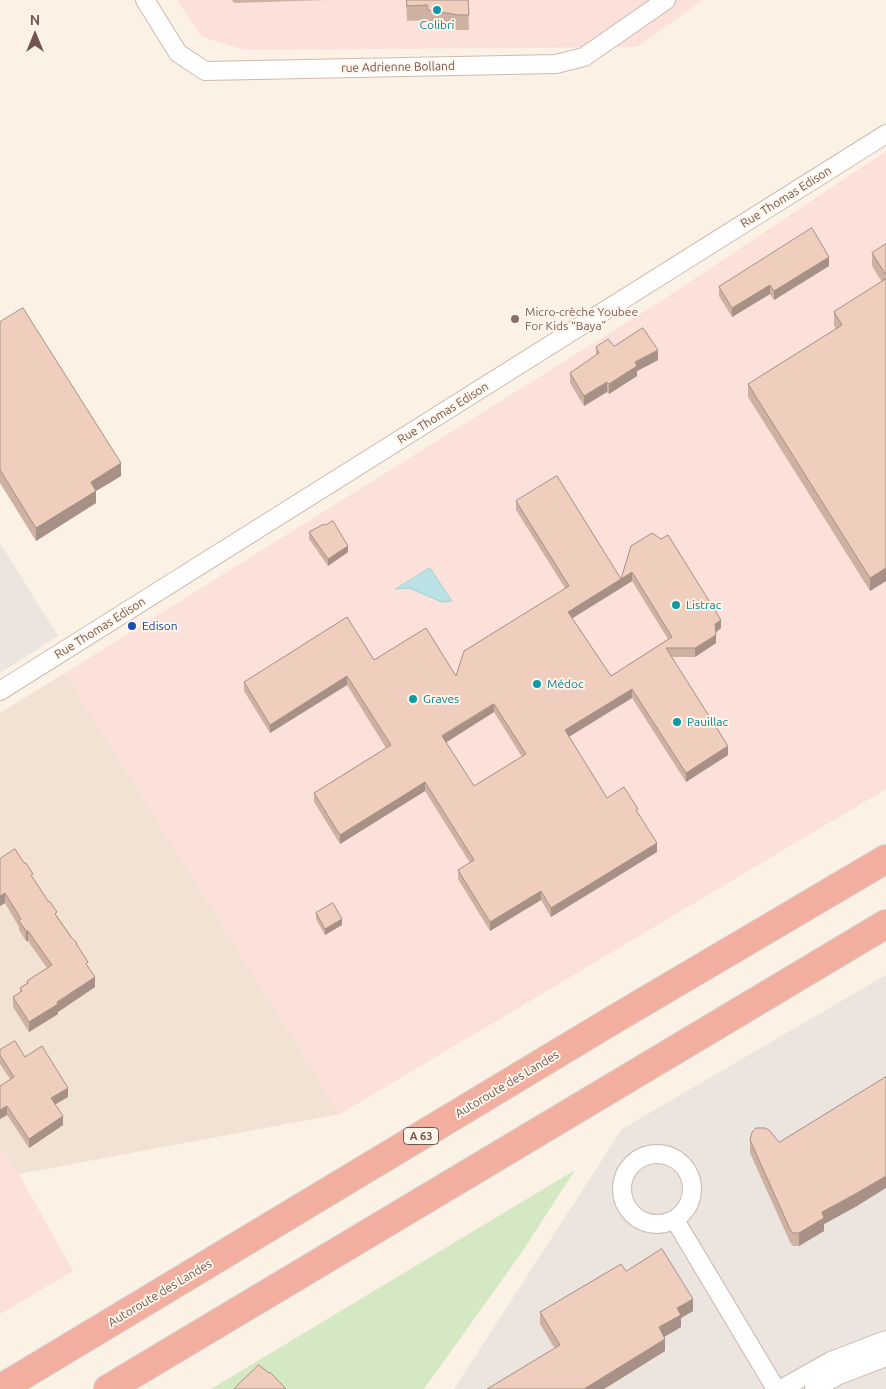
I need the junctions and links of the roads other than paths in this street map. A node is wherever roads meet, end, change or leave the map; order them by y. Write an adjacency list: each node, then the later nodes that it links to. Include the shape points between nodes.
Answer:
1 (145, 0): 2 (street, rue Adrienne Bolland, via 178,53 205,71 556,64 584,57)
2 (666, 0)
3 (886, 134): 4 (street, Rue Thomas Edison)
4 (0, 691)
5 (886, 859): 10 (highway, Autoroute des Landes / A 63)
6 (886, 924): 11 (highway)
7 (675, 1220): 7 (street, via 684,1213 693,1192 687,1170 679,1161 658,1154 636,1161 623,1179 624,1203 631,1213 651,1224); 12 (street)
8 (886, 1340): 13 (street, via 831,1361)
9 (886, 1357): 14 (street, via 839,1375)
10 (0, 1389)
11 (108, 1389)
12 (776, 1389)
13 (781, 1389)
14 (814, 1389)

